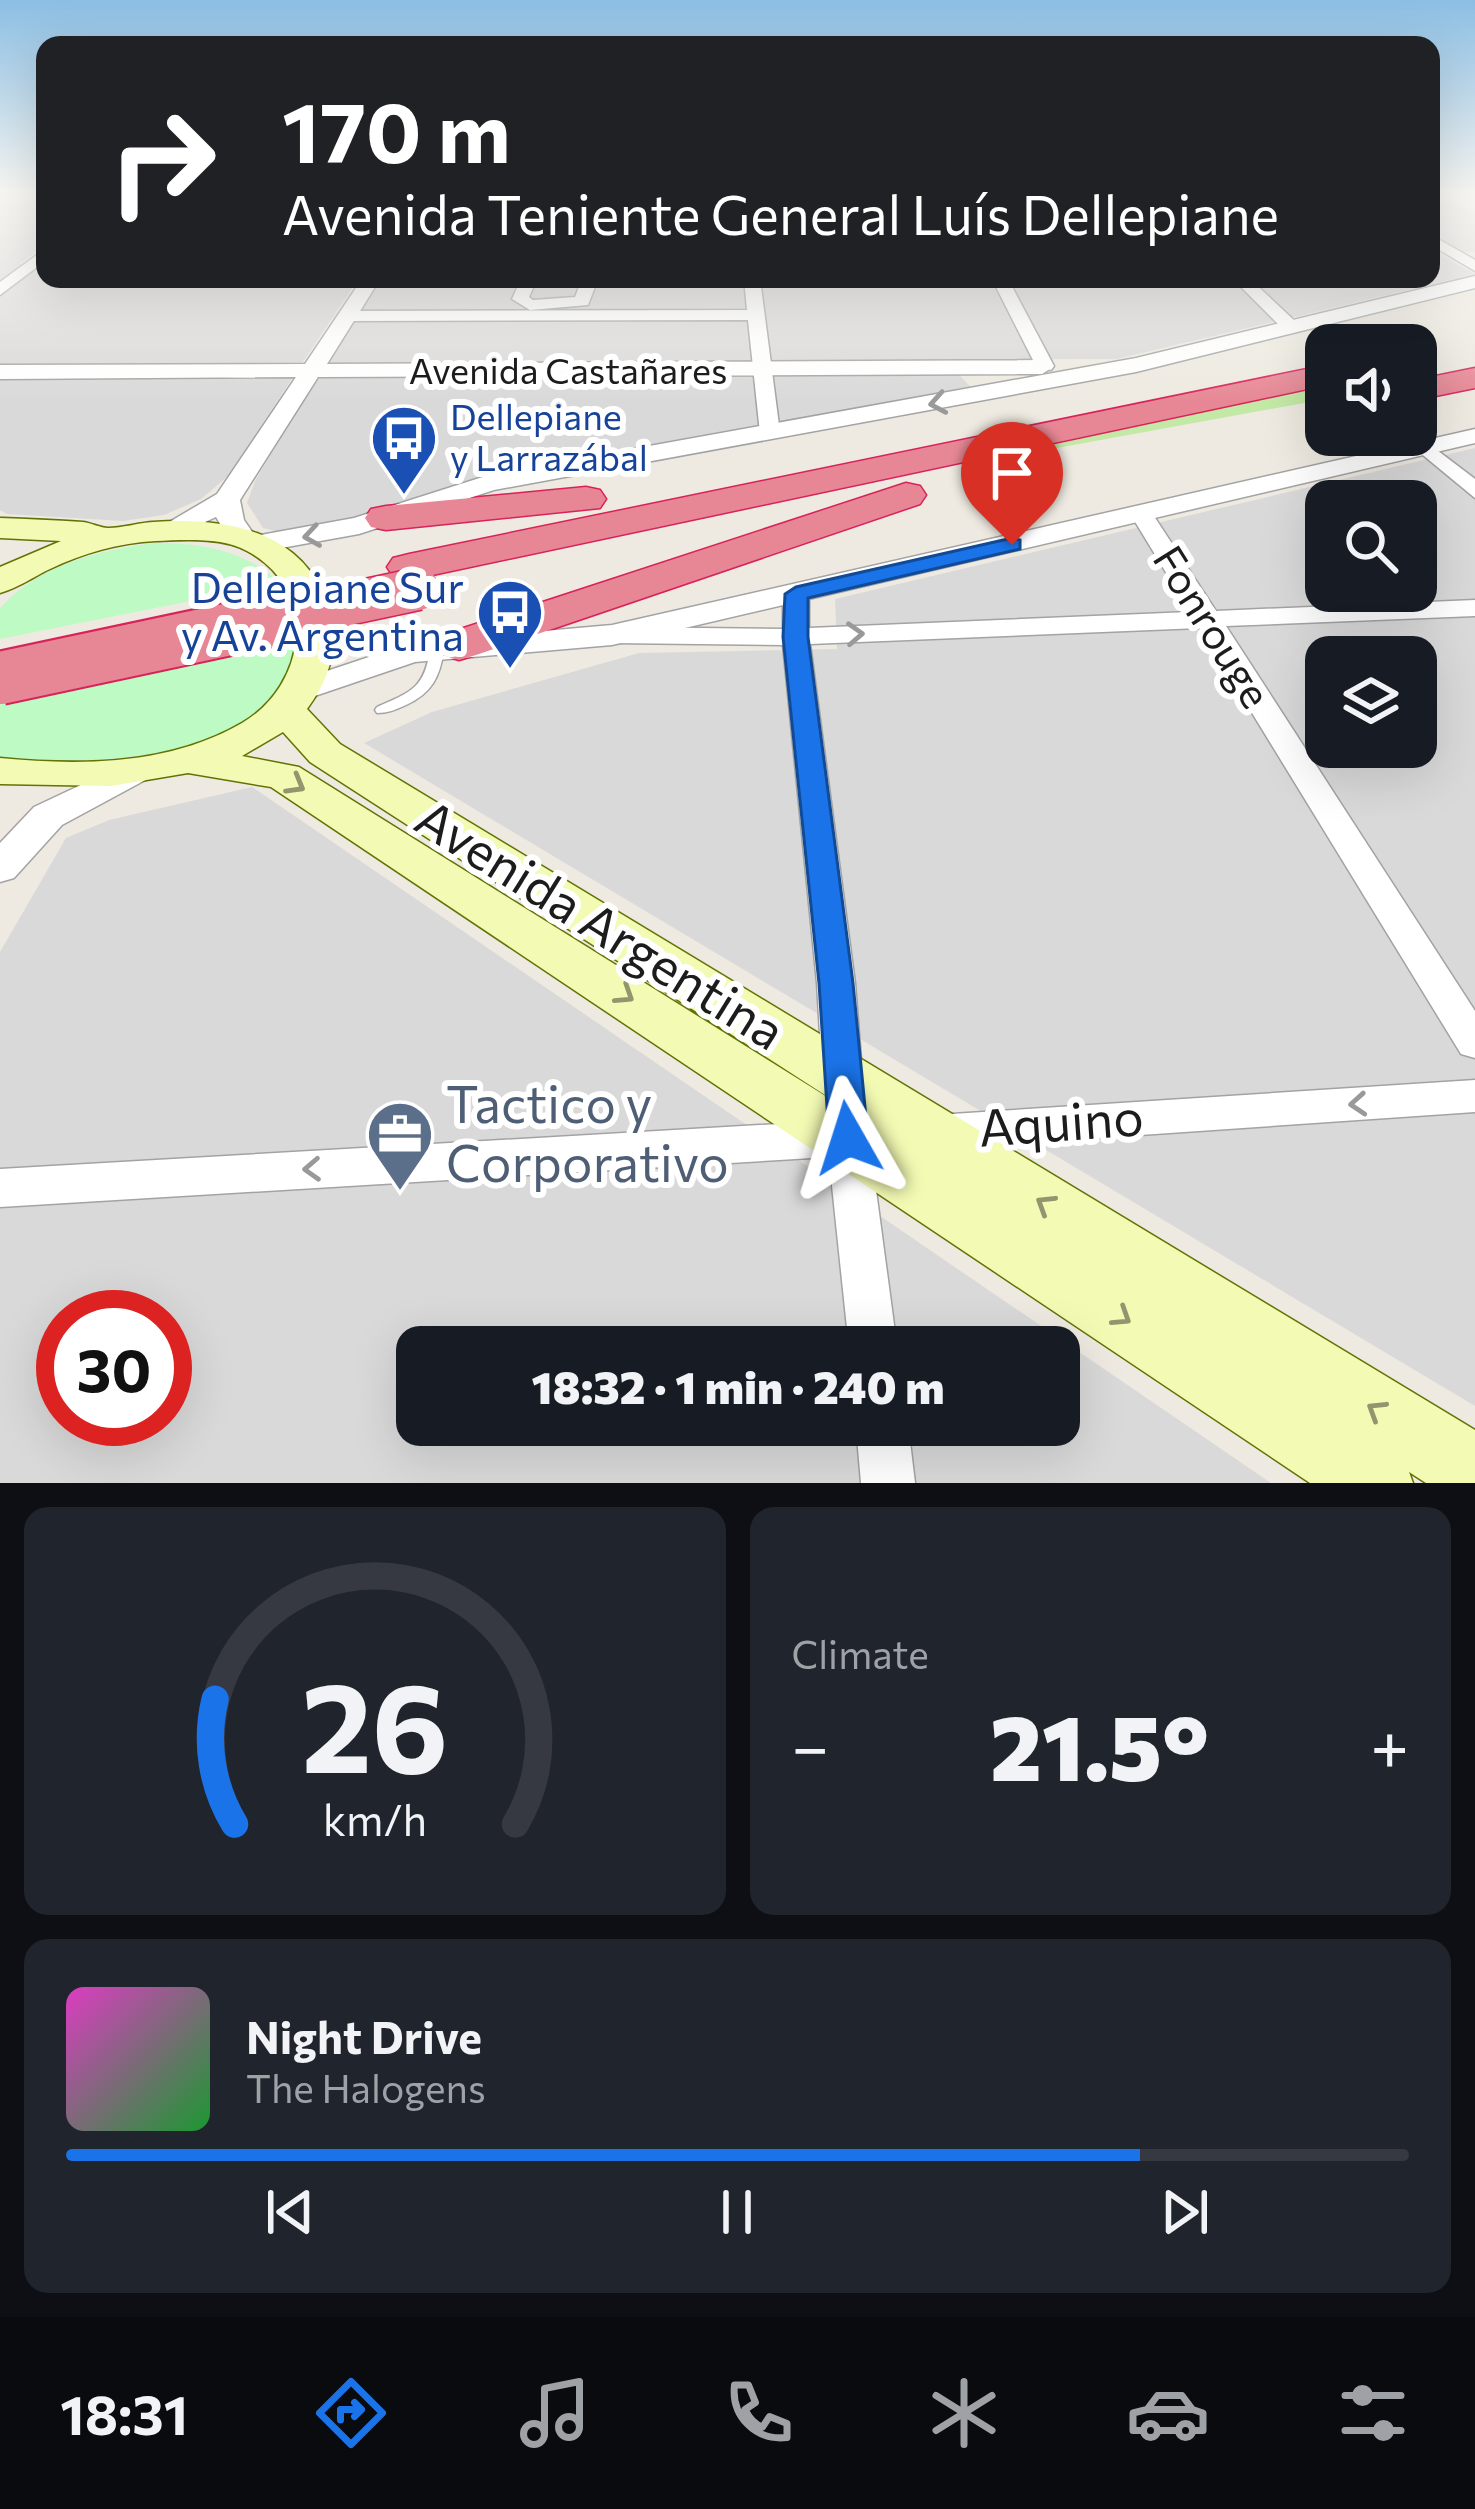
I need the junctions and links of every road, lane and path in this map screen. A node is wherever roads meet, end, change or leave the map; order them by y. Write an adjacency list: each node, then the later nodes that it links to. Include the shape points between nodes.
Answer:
1 (34, 263): 9 (street)
2 (1469, 284): 12 (street)
3 (365, 288): 11 (street)
4 (525, 288): 5 (street, via 520,299 530,305 573,305)
5 (588, 288)
6 (753, 288): 10 (street)
7 (1005, 288): 14 (street)
8 (1250, 288): 12 (street)
9 (0, 290)
10 (755, 315): 11 (street); 16 (street)
11 (346, 316): 17 (street)
12 (1291, 327): 13 (street)
13 (1136, 365): 14 (street, Avenida Castañares); 22 (street)
14 (1045, 367): 15 (street, Avenida Castañares)
15 (953, 368): 16 (street, Avenida Castañares); 22 (street, via 991,378)
16 (761, 370): 17 (street, Avenida Castañares); 24 (street)
17 (310, 371): 18 (street, Avenida Castañares); 32 (street)
18 (0, 372)
19 (1475, 378): 21 (highway)
20 (1305, 380): 26 (highway)
21 (1437, 386)
22 (994, 394): 24 (street, one-way to 24)
23 (1305, 412): 30 (highway)
24 (770, 433): 34 (street, via 489,483)
25 (1475, 436): 27 (street)
26 (1013, 444): 34 (highway); 39 (highway)
27 (1437, 445)
28 (1391, 456): 33 (street)
29 (1434, 456): 31 (street)
30 (945, 481): 39 (highway); 46 (highway)
31 (1475, 491)
32 (227, 500): 36 (street); 38 (street, via 230,520)
33 (1142, 515): 41 (street); 43 (street, Fonrouge)
34 (386, 518): 38 (street, one-way to 38)
35 (0, 528): 37 (main road)
36 (168, 531): 37 (main road); 38 (main road)
37 (131, 533): 40 (main road, via 52,555)
38 (251, 540): 49 (main road, via 284,561 312,605 312,660)
39 (414, 578): 47 (highway); 48 (highway, bridge)
40 (0, 582)
41 (796, 594): 44 (street); 45 (street)
42 (1475, 608): 43 (street)
43 (1205, 618): 45 (street, one-way to 43); 54 (street, Fonrouge)
44 (612, 635): 45 (street); 46 (street)
45 (796, 637): 56 (street)
46 (448, 647): 49 (street, via 374,663); 50 (lane, via 422,692)
47 (0, 654)
48 (0, 678)
49 (293, 700): 51 (main road, via 238,740); 56 (main road, Avenida Argentina, via 325,753)
50 (382, 710)
51 (160, 765): 52 (main road, via 83,775); 53 (street, via 48,816); 56 (main road, Avenida Argentina, one-way to 56, via 284,776)
52 (0, 771)
53 (0, 868)
54 (1475, 1043)
55 (1475, 1096): 57 (street, Aquino, one-way to 57)
56 (845, 1107): 57 (main road, Avenida Argentina); 58 (street, one-way to 58); 59 (street); 63 (main road, Avenida Argentina, one-way to 63)
57 (929, 1132): 61 (main road, Avenida Argentina, one-way to 57)
58 (0, 1188)
59 (870, 1326)
60 (884, 1446): 62 (street)
61 (1475, 1472)
62 (888, 1483)
63 (1376, 1483)

